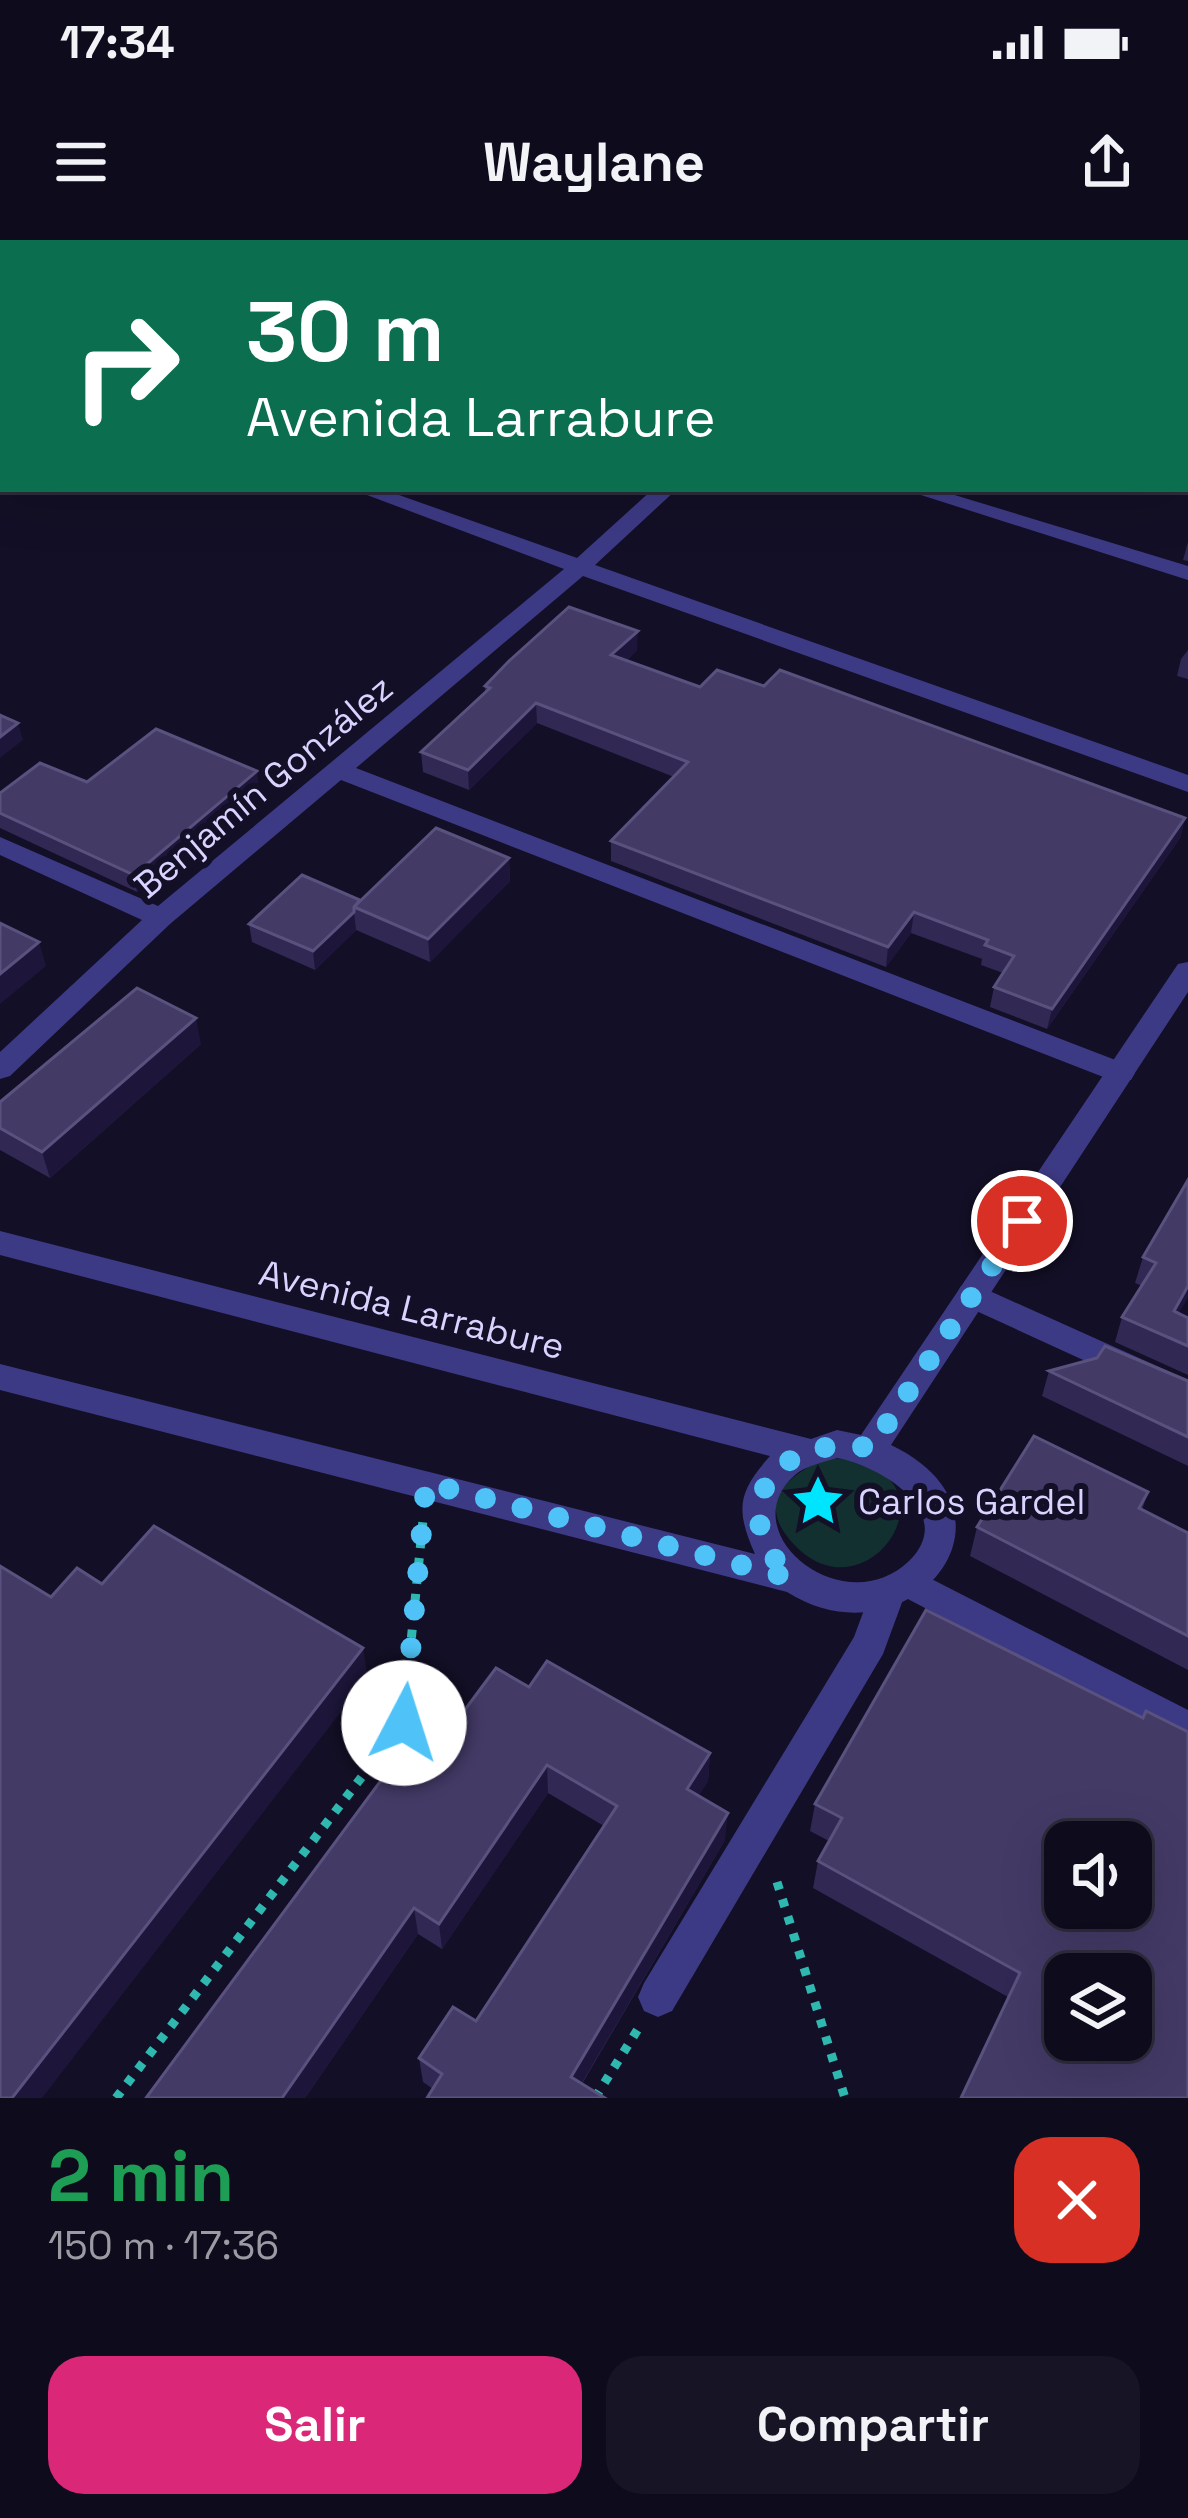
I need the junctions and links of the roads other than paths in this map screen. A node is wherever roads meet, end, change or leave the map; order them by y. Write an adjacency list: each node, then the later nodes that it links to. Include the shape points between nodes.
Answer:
1 (370, 492): 4 (street)
2 (663, 492): 4 (street, Benjamín González)
3 (923, 492): 5 (street)
4 (580, 567): 6 (street, Benjamín González); 7 (street)
5 (1188, 574)
6 (336, 769): 9 (street, Benjamín González); 12 (street)
7 (1188, 784)
8 (0, 845): 9 (street)
9 (161, 918): 11 (street, Benjamín González)
10 (1188, 971): 12 (street)
11 (0, 1069)
12 (1121, 1072): 14 (street)
13 (0, 1243): 18 (street, Avenida Larrabure)
14 (972, 1295): 16 (street); 17 (street)
15 (0, 1377): 19 (street)
16 (1188, 1395)
17 (871, 1448): 18 (street); 20 (street, via 918,1476 938,1522 926,1566)
18 (805, 1451): 19 (street, via 773,1474 758,1508 759,1534)
19 (791, 1578): 20 (street, via 838,1598)
20 (898, 1588): 21 (street); 22 (street)
21 (1188, 1729)
22 (658, 1997)

